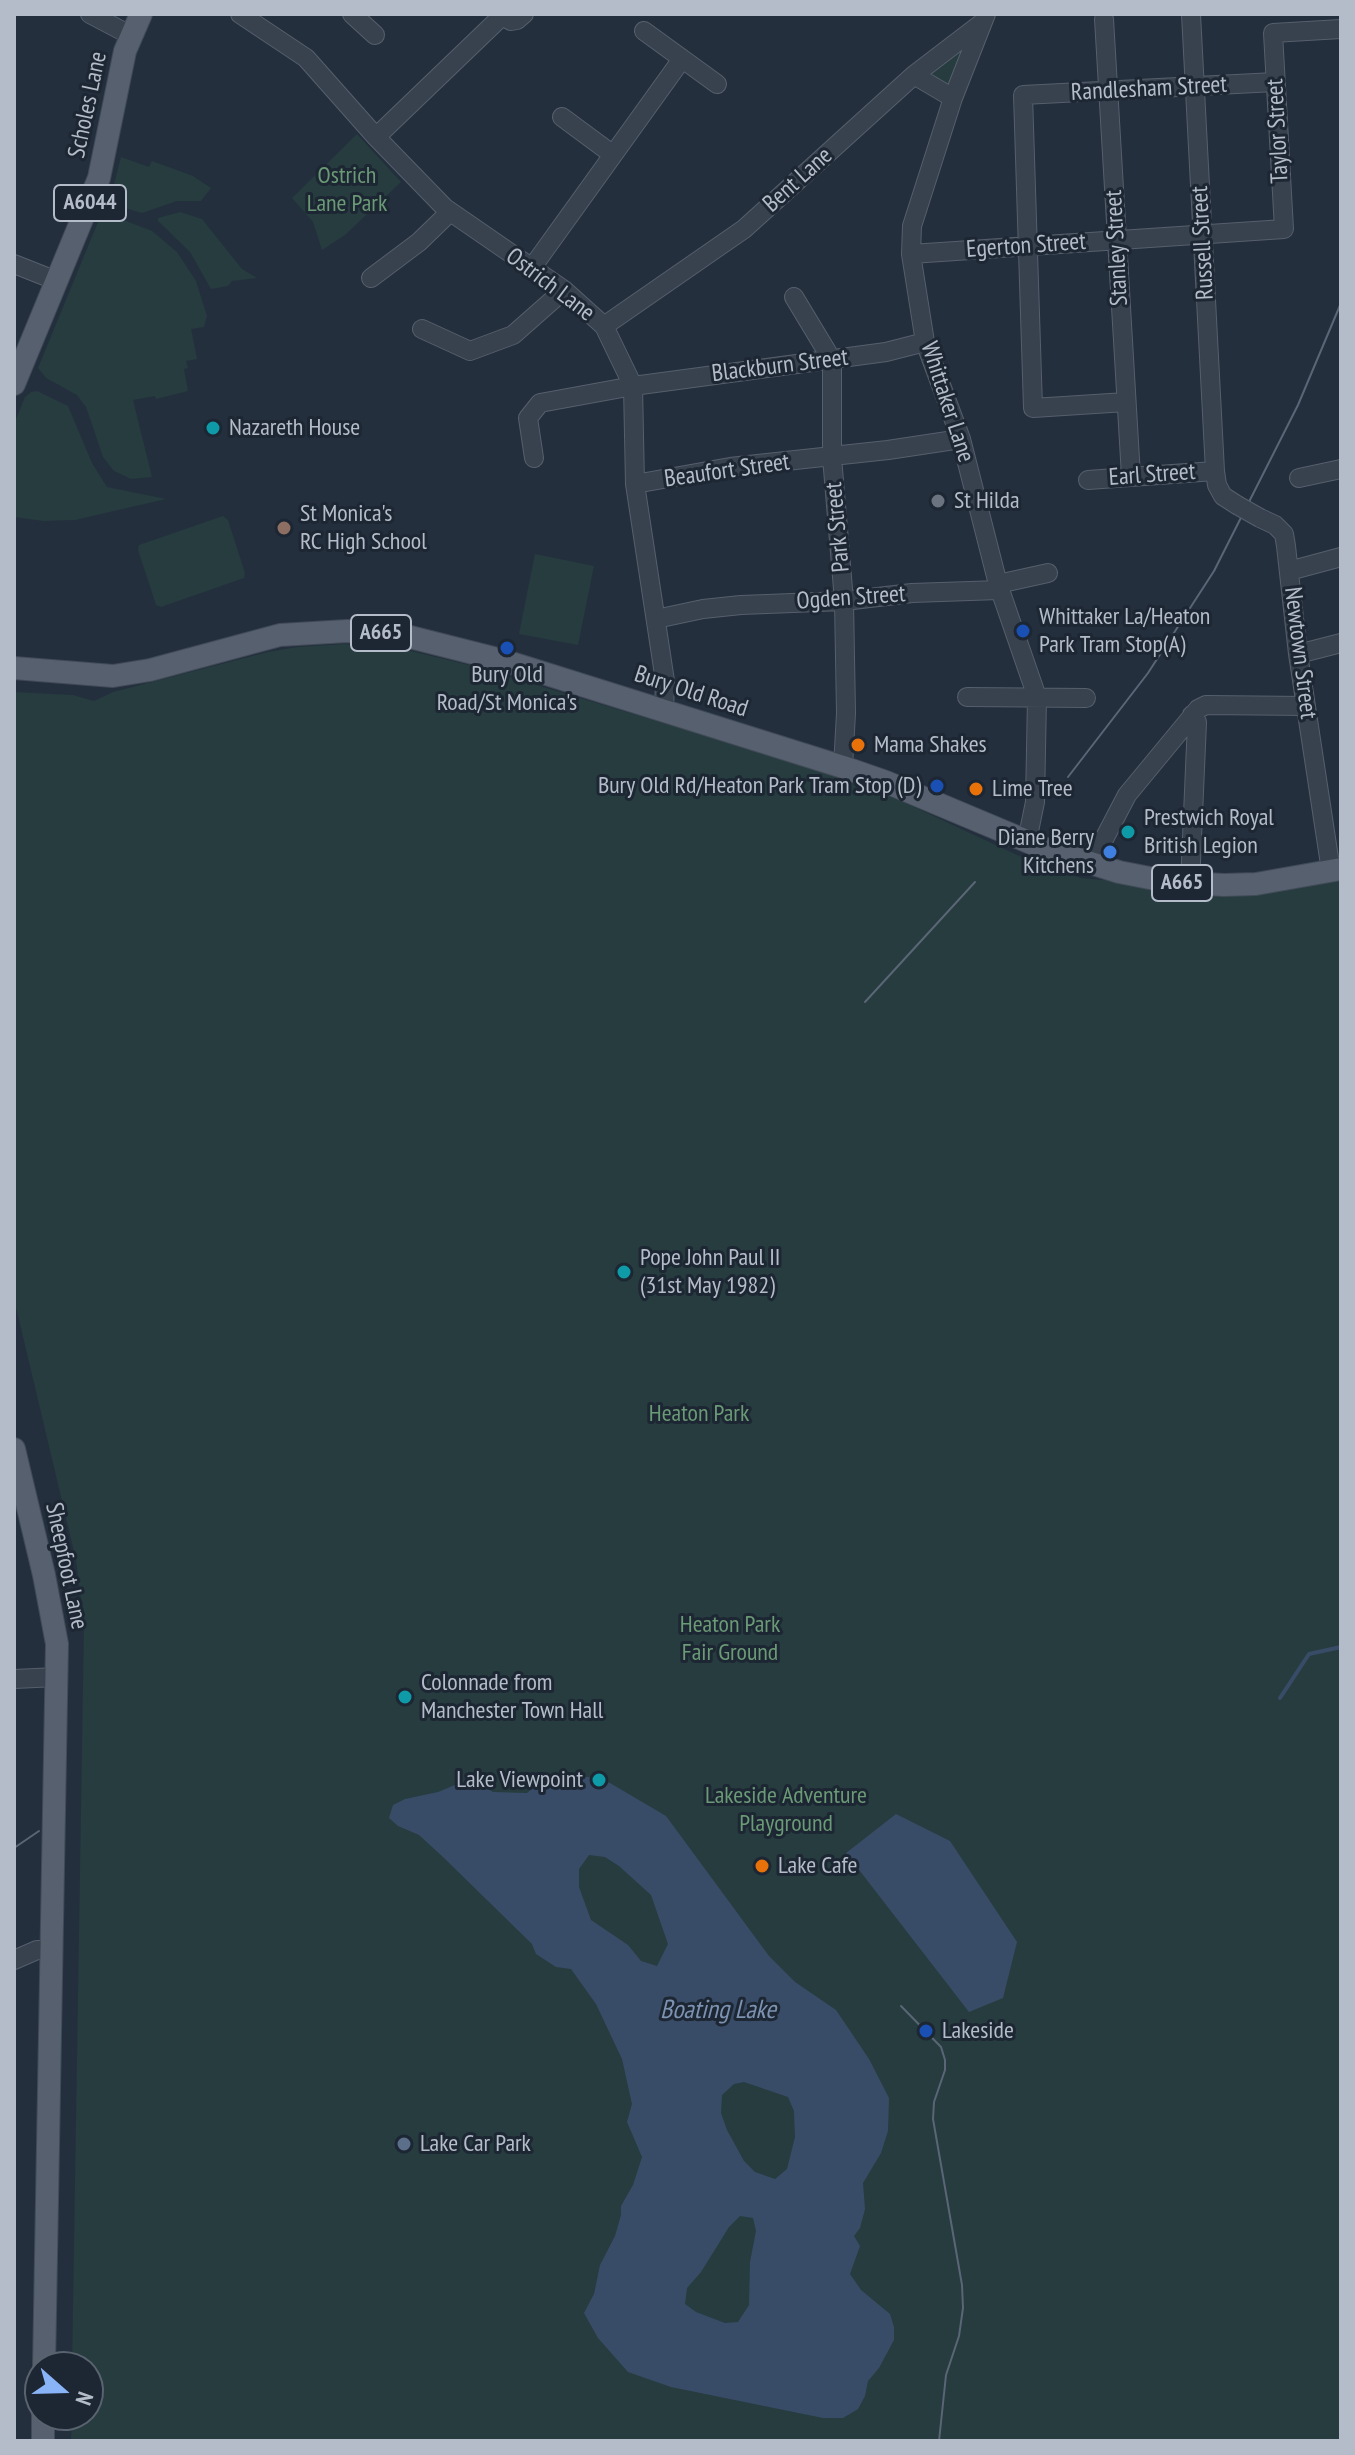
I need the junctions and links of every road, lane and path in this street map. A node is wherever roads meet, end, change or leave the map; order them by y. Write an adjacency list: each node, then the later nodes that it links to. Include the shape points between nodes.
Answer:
1 (90, 14): 12 (street)
2 (141, 14): 12 (main road, Scholes Lane / A6044)
3 (240, 14): 22 (street, Ostrich Lane, via 306,58)
4 (352, 14): 13 (street)
5 (524, 14): 7 (street, via 511,21)
6 (1191, 14): 18 (street, Russell Street)
7 (500, 15): 22 (street)
8 (984, 18): 15 (street, Bent Lane); 20 (street, Whittaker Lane)
9 (1104, 19): 19 (street, Stanley Street)
10 (1341, 29): 16 (street, Taylor Street, via 1273,33)
11 (644, 31): 14 (street)
12 (130, 35): 33 (main road, Scholes Lane / A6044, via 99,178)
13 (375, 35)
14 (682, 59): 17 (street); 23 (street)
15 (914, 75): 20 (street); 36 (street, Bent Lane, via 744,229)
16 (1275, 82): 18 (street, Randlesham Street); 25 (street, Taylor Street)
17 (717, 84)
18 (1195, 86): 19 (street, Randlesham Street); 26 (street, Russell Street)
19 (1108, 92): 27 (street, Stanley Street); 28 (street, Randlesham Street, via 1023,95)
20 (953, 98): 29 (street, Whittaker Lane, via 912,226)
21 (562, 117): 23 (street)
22 (376, 137): 24 (street, Ostrich Lane)
23 (612, 154): 31 (street)
24 (450, 212): 31 (street, Ostrich Lane); 32 (street)
25 (1284, 229): 26 (street, Egerton Street)
26 (1203, 234): 27 (street, Egerton Street); 47 (street, Russell Street)
27 (1117, 240): 28 (street, Egerton Street); 42 (street, Stanley Street)
28 (1027, 245): 29 (street, Egerton Street); 42 (street, via 1033,408)
29 (911, 254): 38 (street, Whittaker Lane)
30 (14, 264): 33 (street)
31 (531, 269): 34 (street, Ostrich Lane)
32 (371, 278)
33 (57, 281): 40 (main road, Scholes Lane / A6044)
34 (564, 290): 36 (street, Ostrich Lane); 37 (street, via 513,335 470,351)
35 (794, 297): 39 (street)
36 (604, 326): 41 (street, Ostrich Lane)
37 (422, 329)
38 (925, 342): 39 (street, Blackburn Street); 43 (street, Whittaker Lane)
39 (832, 360): 41 (street, Blackburn Street); 44 (street, Park Street)
40 (14, 384)
41 (633, 386): 45 (street, Blackburn Street, via 540,403 528,418); 51 (street, Ostrich Lane)
42 (1126, 402): 48 (street, Stanley Street)
43 (961, 439): 44 (street, Beaufort Street); 55 (street, Whittaker Lane)
44 (832, 457): 51 (street, Beaufort Street); 56 (street, Park Street)
45 (534, 458)
46 (1341, 469): 49 (street)
47 (1215, 471): 48 (street, Earl Street); 53 (street, Newtown Street, bridge, via 1223,496 1284,534)
48 (1131, 476): 50 (street, Earl Street)
49 (1299, 478)
50 (1088, 480)
51 (635, 484): 57 (street, Ostrich Lane)
52 (1341, 557): 53 (street)
53 (1289, 571): 59 (street, Newtown Street)
54 (1048, 573): 55 (street, Ogden Street)
55 (998, 587): 56 (street, Ogden Street); 62 (street, Whittaker Lane)
56 (844, 601): 57 (street, Ogden Street, via 741,605); 67 (street, Park Street)
57 (656, 619): 65 (street, Ostrich Lane)
58 (1341, 643): 59 (street)
59 (1298, 654): 64 (street, Newtown Street)
60 (14, 668): 65 (main road, Bury Old Road / A665, via 113,676 280,635 377,633 464,649)
61 (967, 697): 62 (street)
62 (1037, 697): 63 (street); 68 (street, Whittaker Lane, via 1035,802)
63 (1086, 698)
64 (1306, 706): 66 (street, via 1206,705); 70 (street, Newtown Street)
65 (664, 710): 67 (main road, Bury Old Road / A665)
66 (1192, 715): 69 (street, via 1127,795); 71 (street, via 1197,722)
67 (843, 767): 68 (main road, Bury Old Road / A665)
68 (1027, 841): 69 (main road, Bury Old Road / A665)
69 (1091, 864): 71 (main road, Bury Old Road / A665)
70 (1336, 870): 71 (main road, Bury Old Road / A665, via 1256,884)
71 (1190, 884)
72 (14, 1449): 73 (main road, Sheepfoot Lane, via 54,1624)
73 (57, 1677): 74 (street); 75 (main road, Sheepfoot Lane)
74 (14, 1679)
75 (50, 1950): 76 (street); 77 (main road, Sheepfoot Lane)
76 (14, 1960)
77 (44, 2351)

